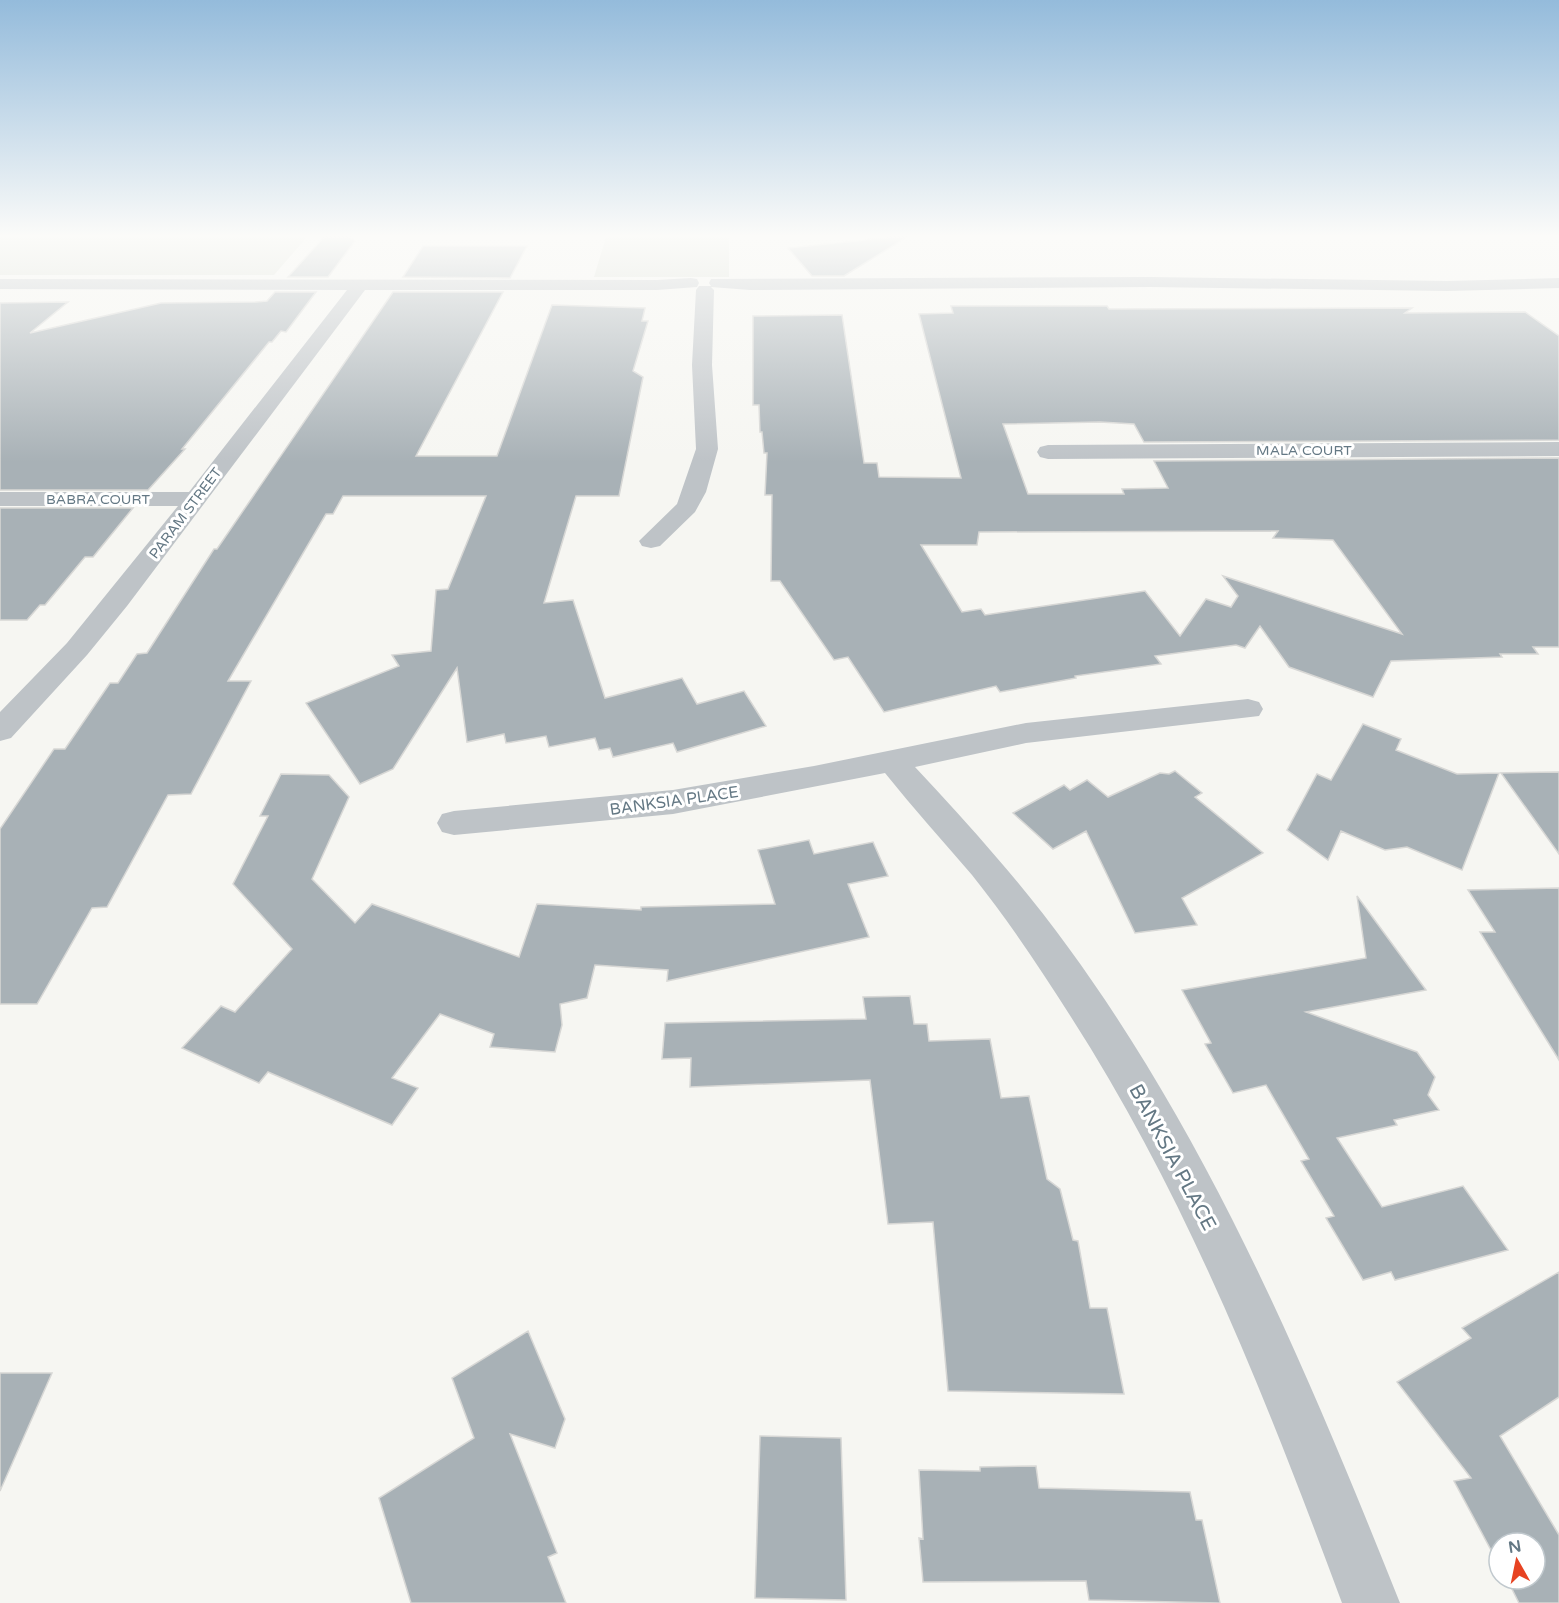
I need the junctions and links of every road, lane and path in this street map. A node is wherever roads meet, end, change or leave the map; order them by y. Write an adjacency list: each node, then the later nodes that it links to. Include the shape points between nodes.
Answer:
1 (339, 312): 6 (street, PARAM STREET)
2 (703, 312): 7 (street, via 707,448 687,507)
3 (1559, 449): 4 (street, MALA COURT)
4 (1048, 452)
5 (0, 499): 6 (street, BABRA COURT)
6 (196, 499): 9 (street, PARAM STREET, via 78,649)
7 (651, 541)
8 (1248, 709): 10 (street, BANKSIA PLACE, via 1095,723)
9 (0, 731)
10 (891, 760): 11 (street, BANKSIA PLACE, via 673,802); 12 (street, BANKSIA PLACE, via 1017,908 1086,1007 1162,1132 1283,1383)
11 (454, 823)
12 (1371, 1603)

